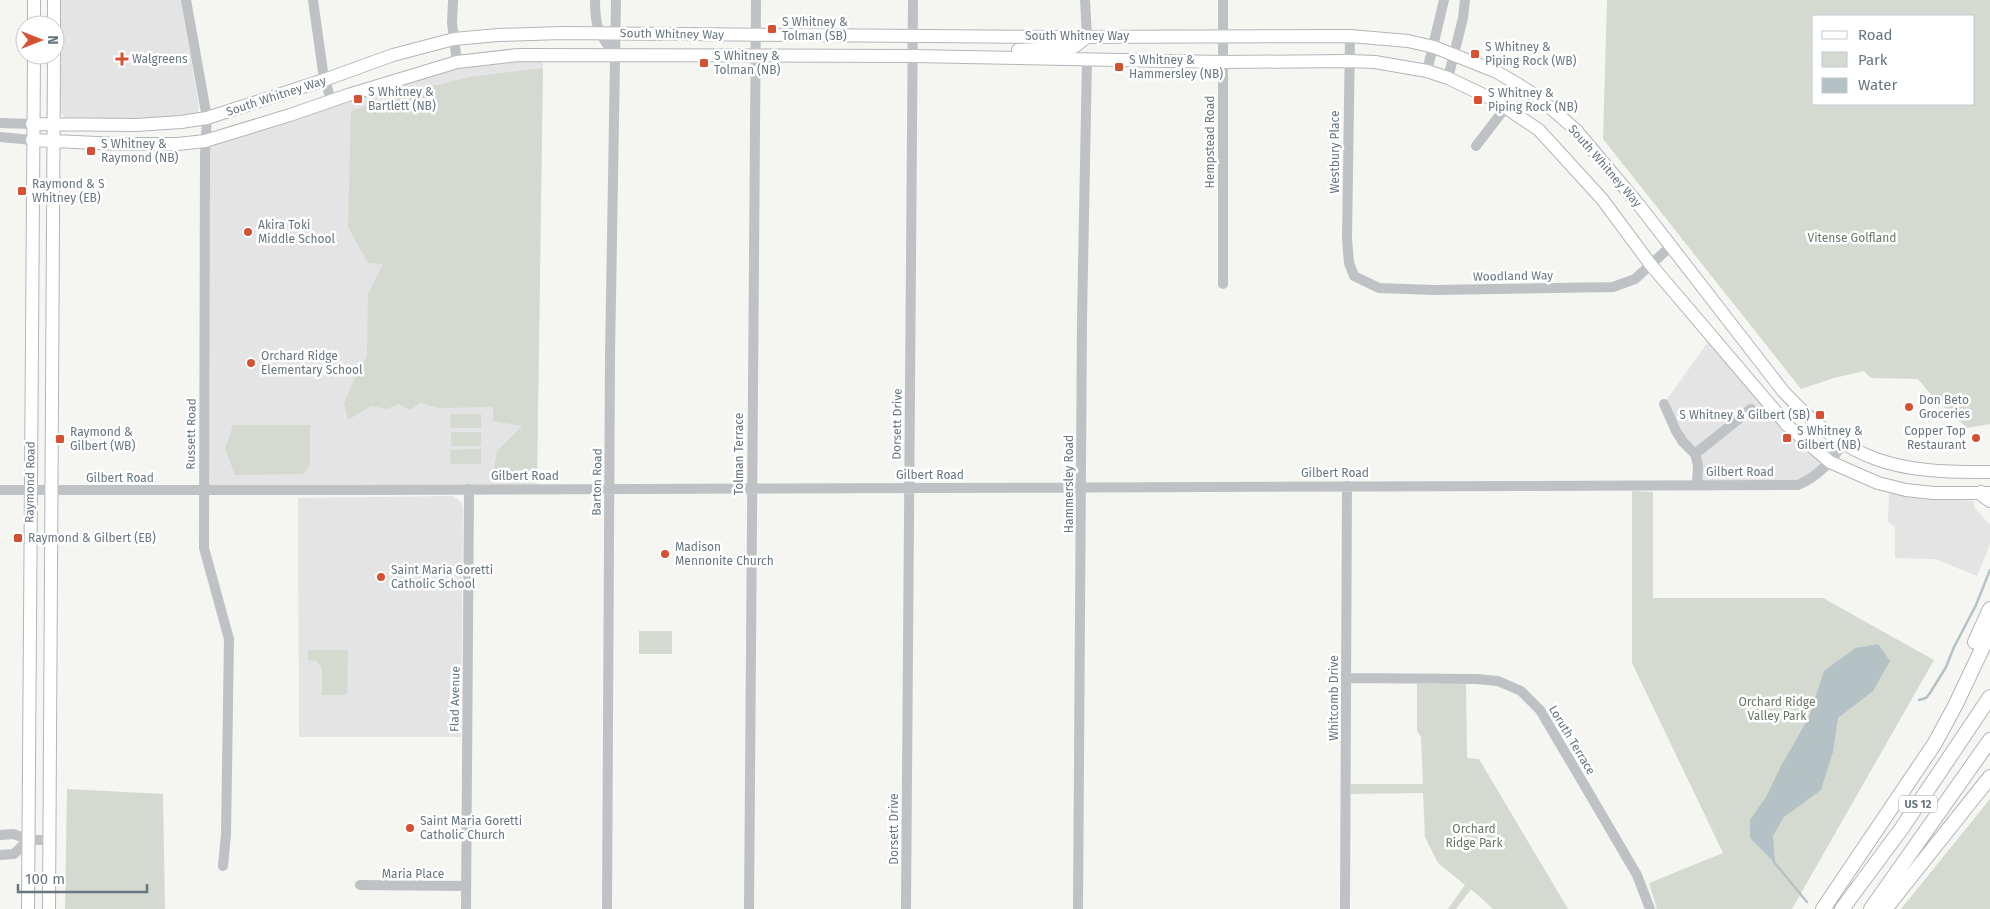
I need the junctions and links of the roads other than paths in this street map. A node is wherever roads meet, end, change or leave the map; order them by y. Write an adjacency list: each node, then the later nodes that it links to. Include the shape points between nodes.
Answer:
1 (34, 0): 14 (main road)
2 (54, 0): 15 (main road)
3 (186, 0): 41 (street, Russett Road)
4 (313, 0): 38 (street)
5 (453, 0): 23 (street)
6 (595, 0): 16 (street, via 595,21)
7 (616, 0): 17 (street, Barton Road)
8 (756, 0): 18 (street, Tolman Terrace)
9 (913, 0): 19 (street, Dorsett Drive)
10 (1085, 0): 22 (street)
11 (1223, 0): 20 (street, Hempstead Road)
12 (1444, 0): 24 (street)
13 (1465, 0): 25 (street, via 1464,18)
14 (34, 15)
15 (54, 15)
16 (600, 34): 17 (main road, South Whitney Way); 23 (main road, South Whitney Way, via 528,33); 26 (street)
17 (616, 34): 18 (main road, South Whitney Way); 26 (street, Barton Road)
18 (756, 35): 19 (main road, South Whitney Way); 27 (street, Tolman Terrace)
19 (913, 35): 22 (main road, South Whitney Way); 28 (street, Dorsett Drive)
20 (1222, 36): 21 (main road, South Whitney Way); 22 (main road, South Whitney Way); 33 (street, Hempstead Road)
21 (1350, 36): 24 (main road, South Whitney Way, via 1408,40); 31 (street, Westbury Place)
22 (1087, 37): 29 (main road, via 1069,48 989,51)
23 (454, 39): 32 (street); 38 (main road, South Whitney Way, via 393,55)
24 (1434, 47): 25 (main road, South Whitney Way); 36 (street)
25 (1454, 54): 37 (street); 50 (main road, South Whitney Way, via 1519,85 1576,130)
26 (614, 55): 27 (main road, South Whitney Way); 32 (main road, South Whitney Way, via 518,55); 63 (street, Barton Road)
27 (756, 56): 28 (main road, South Whitney Way); 64 (street, Tolman Terrace)
28 (913, 56): 29 (main road, South Whitney Way); 65 (street, Dorsett Drive)
29 (964, 57): 30 (main road, South Whitney Way)
30 (1087, 60): 33 (main road, South Whitney Way); 62 (street, Hammersley Road)
31 (1349, 61): 33 (main road, South Whitney Way); 36 (main road, South Whitney Way); 52 (street, Westbury Place, via 1347,239)
32 (457, 62): 39 (main road, South Whitney Way)
33 (1223, 62): 53 (street, Hempstead Road)
34 (34, 65): 43 (main road, Raymond Road)
35 (54, 65): 44 (main road, Raymond Road)
36 (1427, 71): 37 (main road, South Whitney Way)
37 (1448, 78): 40 (main road, South Whitney Way)
38 (324, 80): 39 (street); 41 (main road, South Whitney Way)
39 (330, 100): 47 (main road, South Whitney Way, via 290,116)
40 (1506, 107): 49 (street); 51 (main road, South Whitney Way, via 1539,130 1574,167)
41 (207, 118): 44 (main road, South Whitney Way, via 136,125); 47 (street, Russett Road)
42 (0, 123): 43 (street, South Whitney Way)
43 (32, 124): 44 (main road, South Whitney Way); 46 (main road, Raymond Road)
44 (53, 125): 48 (main road, Raymond Road)
45 (0, 137): 46 (street, South Whitney Way)
46 (32, 140): 48 (main road, South Whitney Way); 66 (main road, Raymond Road)
47 (205, 141): 48 (main road, South Whitney Way, via 178,144); 70 (street, Russett Road)
48 (53, 142): 69 (main road, Raymond Road)
49 (1476, 146)
50 (1671, 246): 51 (street, Woodland Way); 56 (main road, South Whitney Way, via 1783,391 1802,412)
51 (1652, 265): 52 (street, Woodland Way, via 1635,279 1613,287 1434,290 1379,288 1354,276); 58 (main road, South Whitney Way, via 1788,426)
52 (1351, 268)
53 (1223, 284)
54 (1664, 404): 57 (street, via 1676,431)
55 (1751, 410): 57 (street, Gilbert Road)
56 (1843, 444): 58 (street, Gilbert Road); 59 (main road, South Whitney Way, via 1889,464 1918,470)
57 (1695, 454): 60 (street)
58 (1830, 462): 60 (street, Gilbert Road, via 1812,479 1798,485); 71 (main road, South Whitney Way, via 1878,483 1906,490)
59 (1990, 472)
60 (1697, 484): 61 (street, Gilbert Road)
61 (1347, 486): 62 (street, Gilbert Road); 74 (street, Whitcomb Drive)
62 (1081, 487): 65 (street, Gilbert Road); 92 (street, Hammersley Road)
63 (609, 488): 64 (street, Gilbert Road); 67 (street, Gilbert Road); 89 (street, Barton Road)
64 (751, 488): 65 (street, Gilbert Road); 90 (street, Tolman Terrace)
65 (908, 488): 91 (street, Dorsett Drive)
66 (30, 489): 68 (street, Gilbert Road); 69 (street, Gilbert Road); 79 (main road, Raymond Road)
67 (469, 489): 70 (street, Gilbert Road); 85 (street, Flad Avenue)
68 (0, 490)
69 (52, 490): 70 (street, Gilbert Road); 80 (main road, Raymond Road)
70 (202, 491): 83 (street, Russett Road, via 204,548 229,639)
71 (1987, 495)
72 (1990, 609): 82 (highway, via 1949,700 1874,820)
73 (1990, 632): 82 (highway, via 1935,743)
74 (1347, 678): 93 (street, Whitcomb Drive); 94 (street, Loruth Terrace, via 1476,679 1498,682 1521,691 1540,710 1570,760 1637,875)
75 (1990, 697): 96 (highway, US 12, via 1902,828)
76 (1990, 740): 97 (highway, US 12)
77 (1990, 777): 98 (highway)
78 (0, 835): 79 (street, via 14,834)
79 (28, 840): 80 (street); 81 (street, via 14,854); 86 (main road, Raymond Road)
80 (49, 840): 87 (main road, Raymond Road)
81 (0, 855)
82 (1855, 862): 95 (highway)
83 (223, 866)
84 (360, 885): 85 (street, Maria Place)
85 (466, 886): 88 (street, Flad Avenue)
86 (28, 909)
87 (49, 909)
88 (466, 909)
89 (607, 909)
90 (749, 909)
91 (906, 909)
92 (1078, 909)
93 (1345, 909)
94 (1650, 909)
95 (1823, 909)
96 (1842, 909)
97 (1871, 909)
98 (1885, 909)

